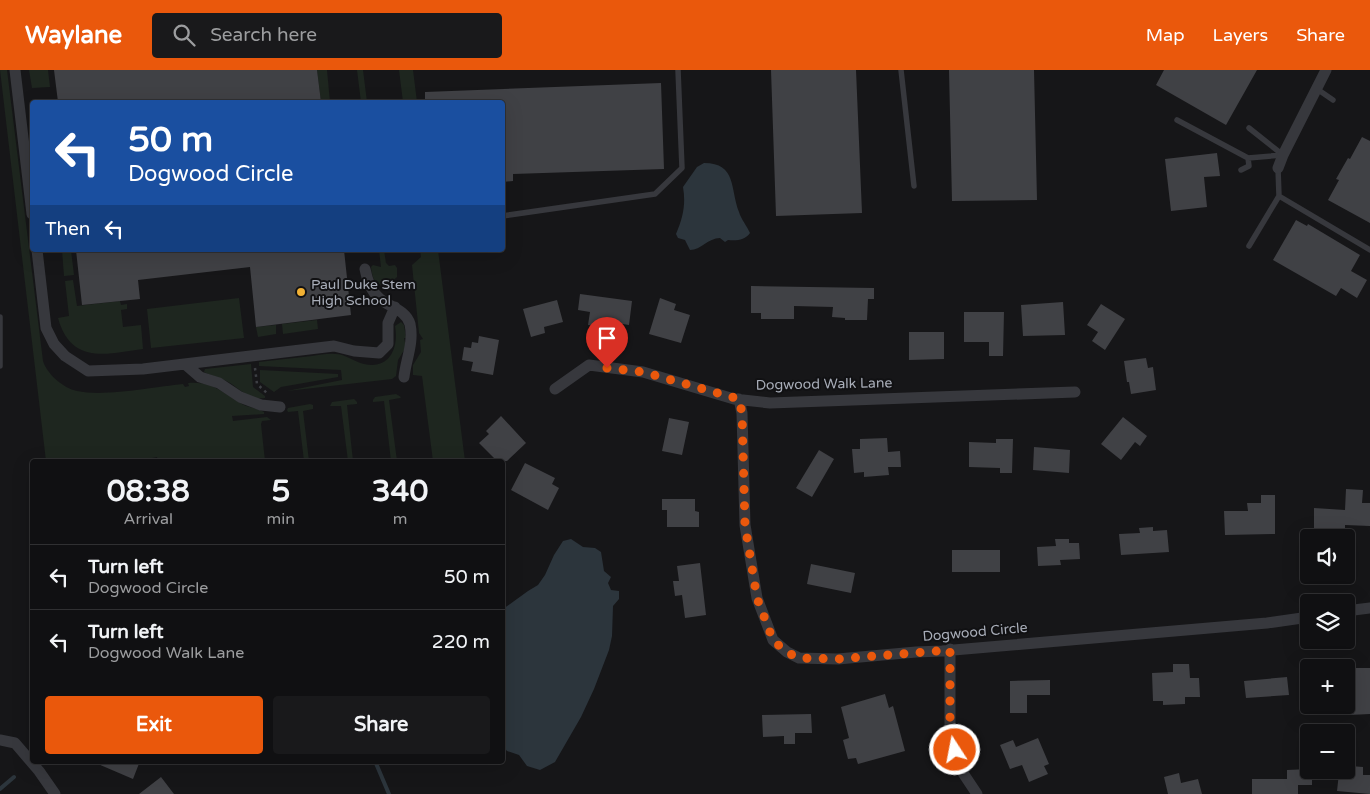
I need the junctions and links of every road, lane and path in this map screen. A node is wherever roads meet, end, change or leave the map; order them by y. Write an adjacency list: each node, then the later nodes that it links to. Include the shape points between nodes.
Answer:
1 (16, 70): 14 (street)
2 (678, 70): 16 (lane, via 682,168 655,194)
3 (902, 70): 13 (lane)
4 (1326, 70): 5 (street)
5 (1317, 89): 6 (lane); 9 (street)
6 (1333, 100)
7 (1177, 120): 10 (lane)
8 (1250, 128): 9 (lane)
9 (1283, 155): 10 (lane); 11 (street)
10 (1248, 158): 12 (lane, via 1249,166)
11 (1278, 168): 15 (lane)
12 (1241, 170)
13 (914, 186)
14 (30, 196)
15 (1279, 196): 17 (lane); 18 (lane)
16 (505, 216)
17 (1249, 246)
18 (1370, 250)
19 (37, 252): 24 (street, via 46,328 65,356 88,371 143,370)
20 (365, 269): 21 (street, via 367,280 378,298)
21 (395, 307): 24 (street, via 388,323 388,344 379,353 334,346); 27 (street, via 409,321 412,344)
22 (0, 317): 23 (lane)
23 (0, 320): 25 (lane)
24 (185, 364): 32 (street, via 200,378 219,383 240,397 261,405)
25 (0, 366)
26 (255, 368): 30 (path, via 257,384)
27 (404, 377)
28 (556, 388): 31 (street, Dogwood Walk Lane, via 589,365 643,372)
29 (1075, 392): 31 (street, Dogwood Walk Lane, via 770,403)
30 (270, 396)
31 (739, 399): 36 (street, Dogwood Circle, via 745,525 757,598 773,640 799,658 838,659)
32 (280, 407)
33 (1370, 608): 34 (street)
34 (1355, 610)
35 (1300, 618): 36 (street, Dogwood Circle)
36 (950, 650): 41 (street, via 950,732 959,767)
37 (0, 740): 38 (street, via 15,743)
38 (30, 760)
39 (33, 764): 40 (street)
40 (55, 794)
41 (977, 794)

